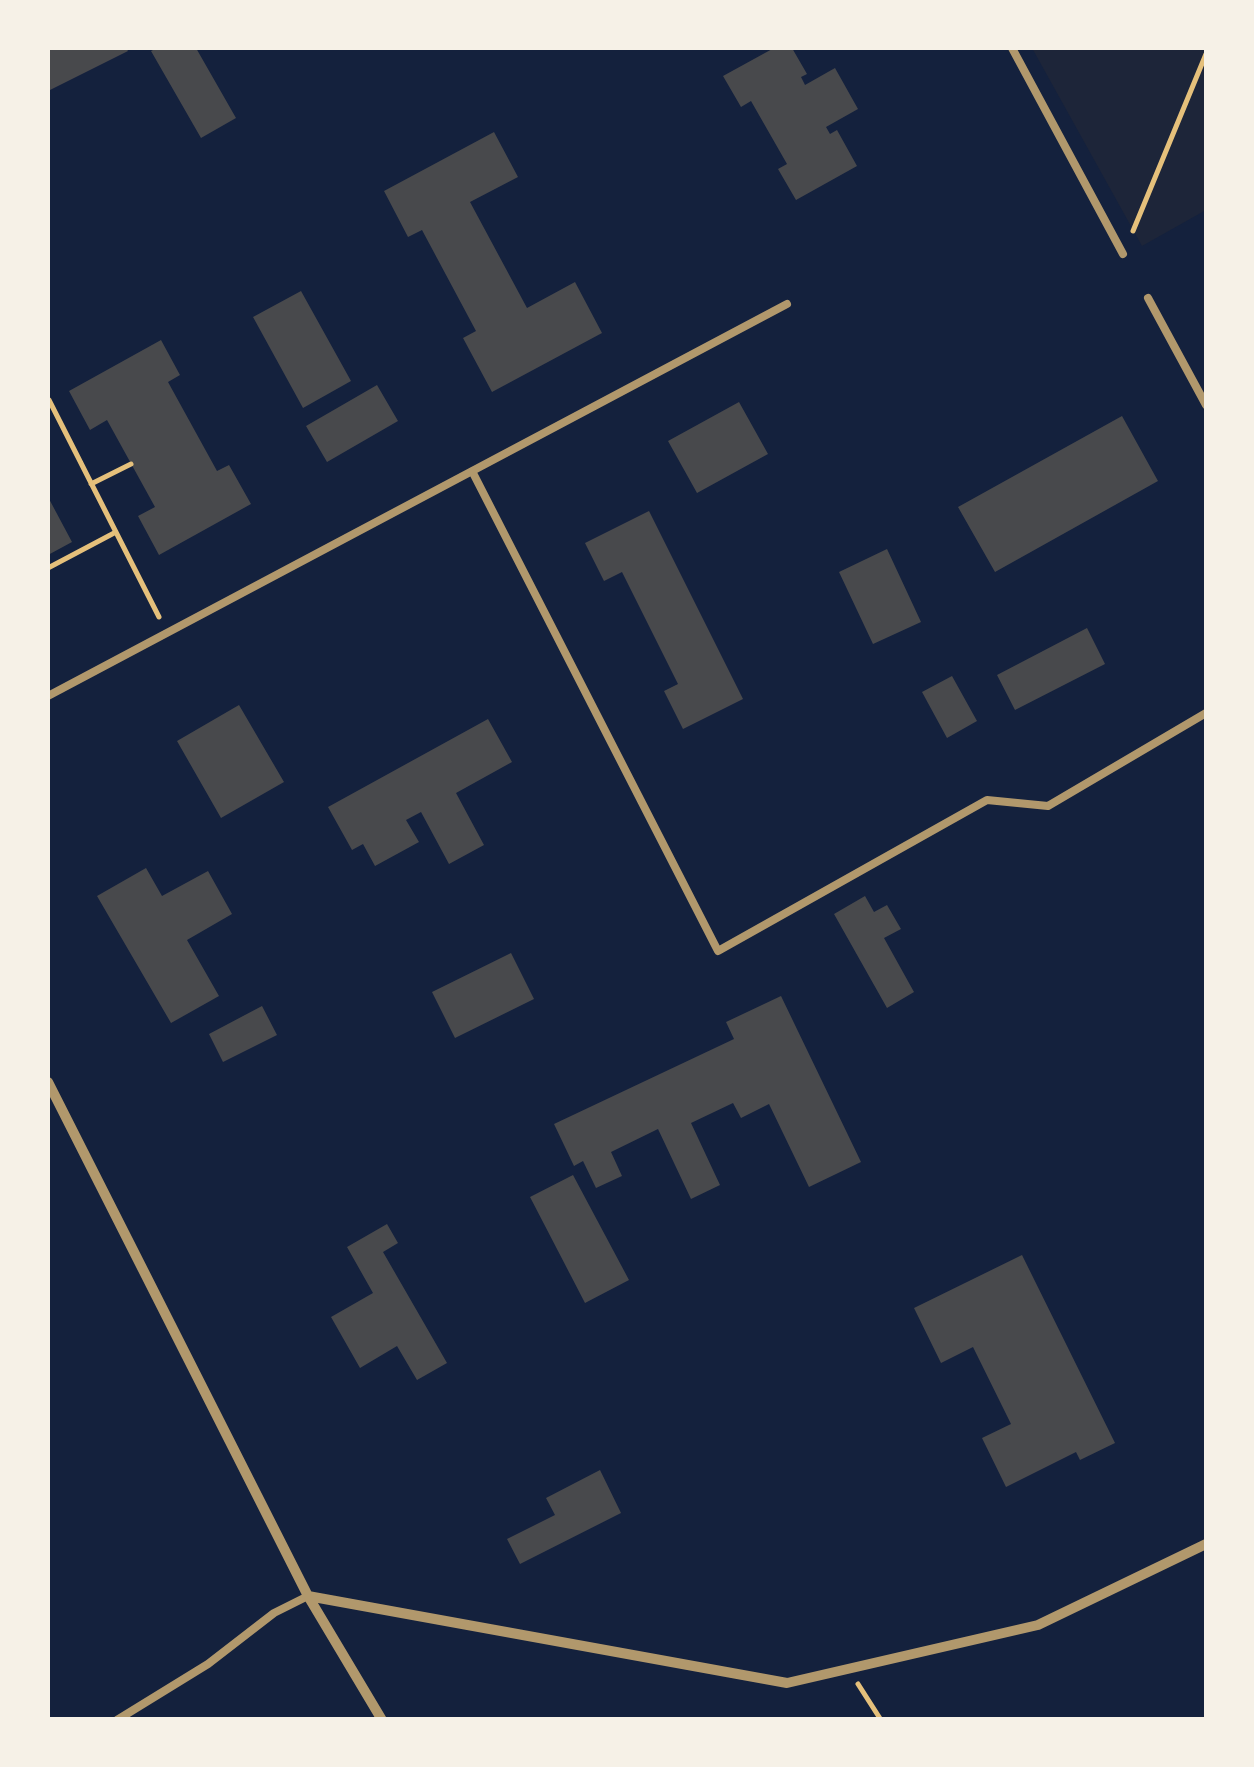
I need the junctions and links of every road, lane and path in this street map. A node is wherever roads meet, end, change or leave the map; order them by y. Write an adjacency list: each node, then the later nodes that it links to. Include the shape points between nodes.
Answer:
1 (1012, 48): 3 (lane)
2 (1206, 54): 3 (path)
3 (1123, 254)
4 (1148, 298): 7 (lane)
5 (787, 304): 9 (lane)
6 (49, 400): 10 (path)
7 (1206, 405)
8 (131, 464): 10 (path)
9 (472, 471): 13 (lane); 15 (lane, via 718,951 987,800 1048,806)
10 (91, 484): 11 (path)
11 (116, 532): 12 (path); 13 (path)
12 (48, 568)
13 (166, 633): 14 (lane)
14 (48, 695)
15 (1206, 713)
16 (48, 1082): 18 (street)
17 (1206, 1544): 19 (street, via 1038,1625)
18 (308, 1596): 19 (street, via 788,1683); 20 (lane); 21 (street)
19 (848, 1668): 22 (path)
20 (117, 1720)
21 (382, 1720)
22 (881, 1720)

